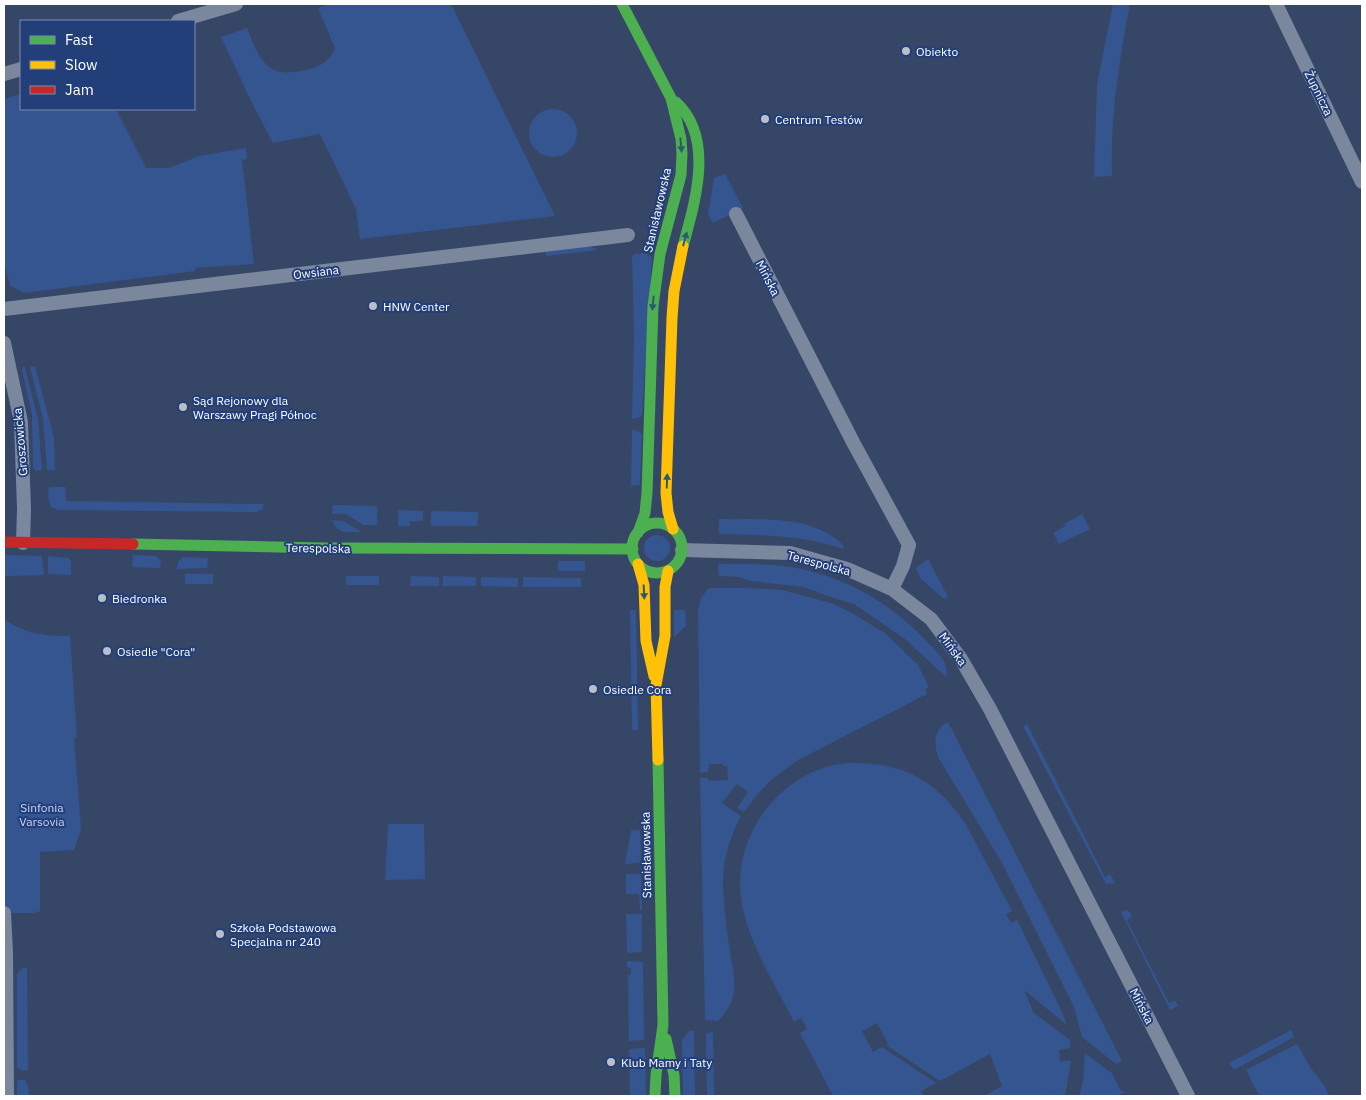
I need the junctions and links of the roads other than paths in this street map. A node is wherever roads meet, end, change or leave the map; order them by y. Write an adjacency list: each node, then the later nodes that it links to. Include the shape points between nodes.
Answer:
1 (236, 4): 4 (street)
2 (622, 4): 7 (street)
3 (1276, 4): 8 (street, Żupnicza)
4 (181, 20)
5 (20, 69): 6 (street)
6 (4, 74)
7 (671, 98): 13 (street, one-way to 7, via 666,493 673,310 678,268 697,182 698,149 692,123 683,108); 14 (street, Stanisławowska, one-way to 14, via 681,139 681,175 660,254 654,297 647,493)
8 (1362, 182)
9 (736, 214): 21 (street, Mińska, via 909,545)
10 (628, 235): 11 (street, Owsiana)
11 (4, 309)
12 (4, 343): 16 (street, Groszowicka, via 21,422)
13 (673, 529): 14 (street, via 659,523 644,527); 18 (street, via 681,541)
14 (638, 533): 17 (street)
15 (4, 542): 16 (street, Terespolska)
16 (23, 542): 17 (street, Terespolska, via 324,548)
17 (633, 549): 19 (street)
18 (682, 550): 20 (street, via 678,563); 21 (street, Terespolska, via 790,553 847,569)
19 (638, 564): 20 (street, via 652,573); 22 (street, Stanisławowska, one-way to 22, via 644,585 646,645)
20 (668, 571): 22 (street, Stanisławowska, via 665,636)
21 (892, 589): 28 (street, Mińska, via 931,618 962,659)
22 (656, 685): 24 (street, Stanisławowska)
23 (4, 913): 25 (street)
24 (663, 1025): 26 (street, Stanisławowska); 27 (street, Stanisławowska, via 674,1075)
25 (7, 1096)
26 (655, 1096)
27 (675, 1096)
28 (1188, 1096)

